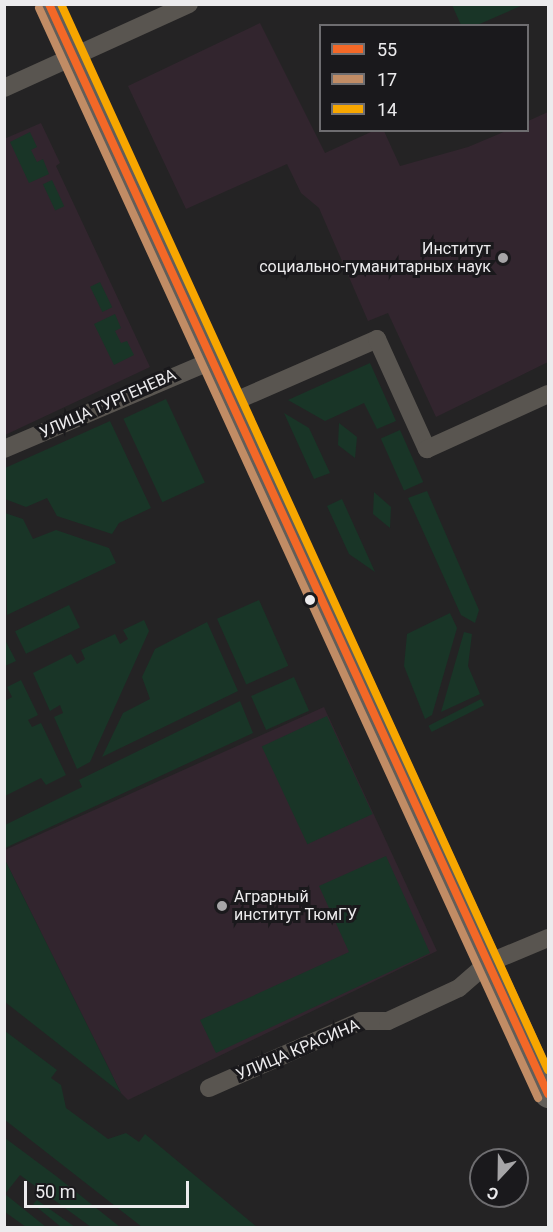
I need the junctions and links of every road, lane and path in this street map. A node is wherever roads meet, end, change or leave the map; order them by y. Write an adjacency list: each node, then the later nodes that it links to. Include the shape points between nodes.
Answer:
1 (49, 4): 3 (main road)
2 (189, 4): 3 (street)
3 (73, 57): 4 (street); 5 (main road)
4 (4, 88)
5 (211, 361): 7 (main road); 8 (street, УЛИЦА ТУРГЕНЕВА)
6 (549, 394): 7 (street, via 427,449 377,339)
7 (233, 402): 10 (main road)
8 (4, 449)
9 (549, 938): 10 (street, УЛИЦА КРАСИНА)
10 (488, 963): 11 (street, УЛИЦА КРАСИНА, via 459,988 388,1021 361,1021); 12 (main road)
11 (209, 1088)
12 (549, 1094)

